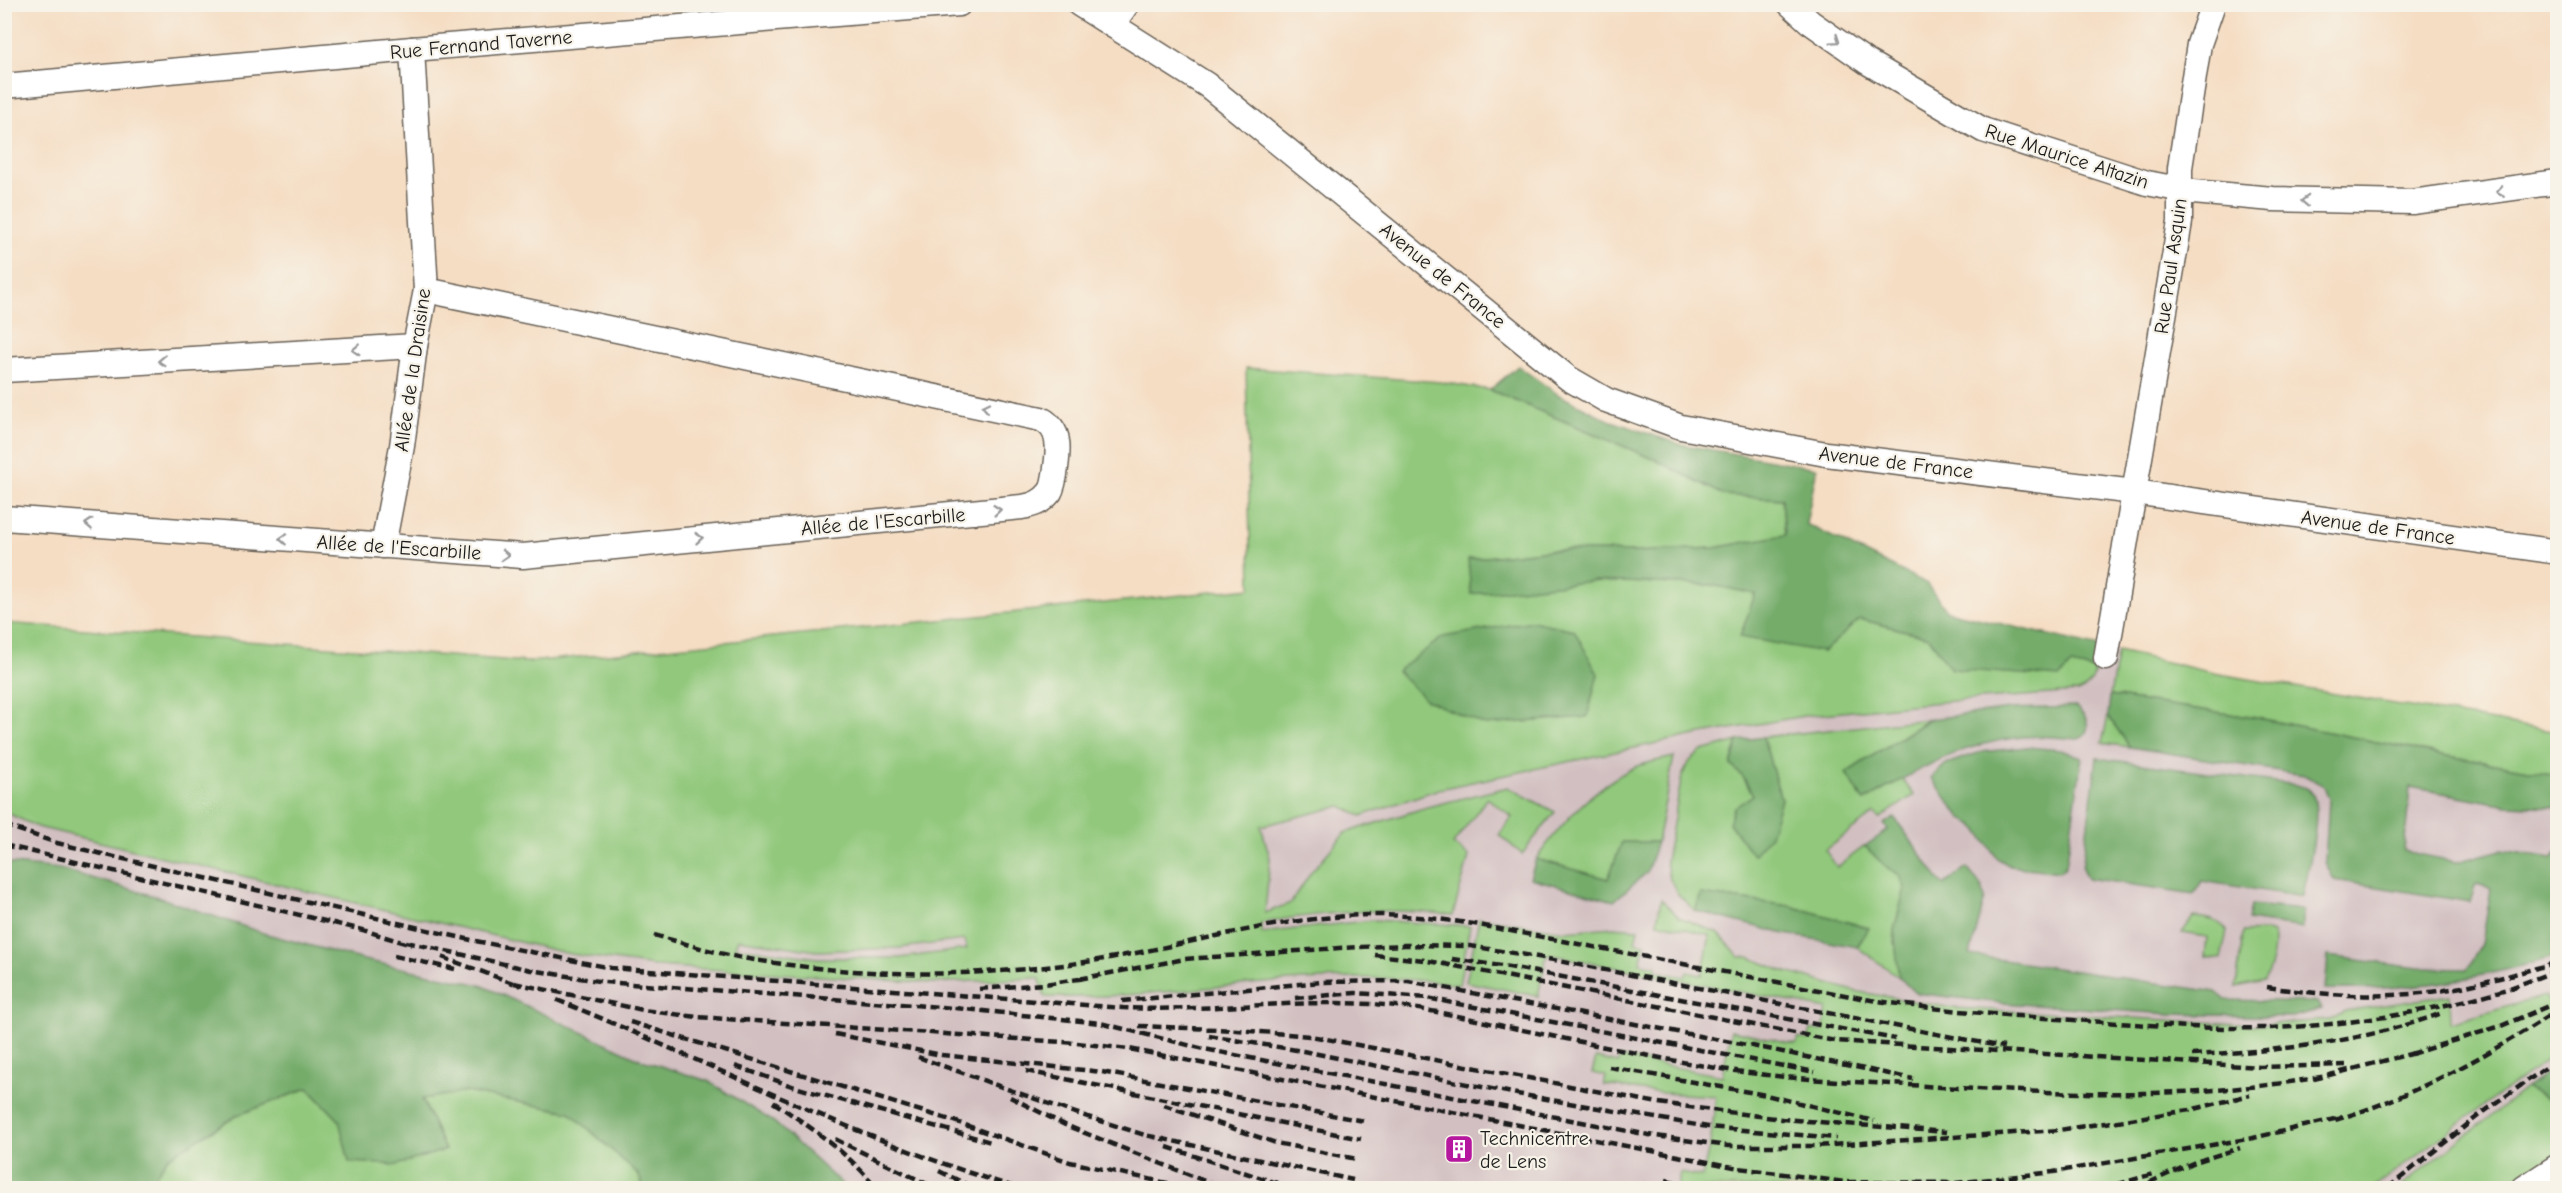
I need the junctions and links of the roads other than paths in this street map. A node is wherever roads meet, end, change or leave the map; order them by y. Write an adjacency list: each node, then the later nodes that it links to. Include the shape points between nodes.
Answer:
1 (959, 4): 7 (street, Rue Fernand Taverne)
2 (1078, 4): 6 (street, Avenue de France)
3 (1127, 4): 6 (street)
4 (1790, 4): 10 (street, Rue Maurice Altazin, one-way to 10, via 1867,62 1983,130 2118,175)
5 (2212, 4): 10 (street, Rue Paul Asquin, via 2199,44)
6 (1112, 25): 14 (street, Avenue de France, via 1207,85 1568,378 1606,400 1681,427 1826,454)
7 (412, 49): 8 (street, Rue Fernand Taverne); 11 (street, Allée de la Draisine)
8 (4, 86)
9 (2558, 182): 10 (street, Rue Maurice Altazin, one-way to 10, via 2412,202 2273,200)
10 (2180, 190): 14 (street, Rue Paul Asquin, via 2180,222)
11 (426, 290): 12 (street, Allée de la Draisine); 16 (street, Allée de l'Escarbille, one-way to 11, via 523,556 1022,507 1038,504 1053,485 1057,441 1048,423 1041,419)
12 (415, 346): 13 (street, one-way to 13); 16 (street, Allée de la Draisine)
13 (4, 370)
14 (2134, 492): 17 (street, Avenue de France); 18 (street, Rue Paul Asquin)
15 (4, 518): 16 (street, Allée de l'Escarbille, one-way to 15)
16 (383, 546)
17 (2558, 552)
18 (2106, 658)
19 (2558, 1166): 20 (street)
20 (2524, 1188)

